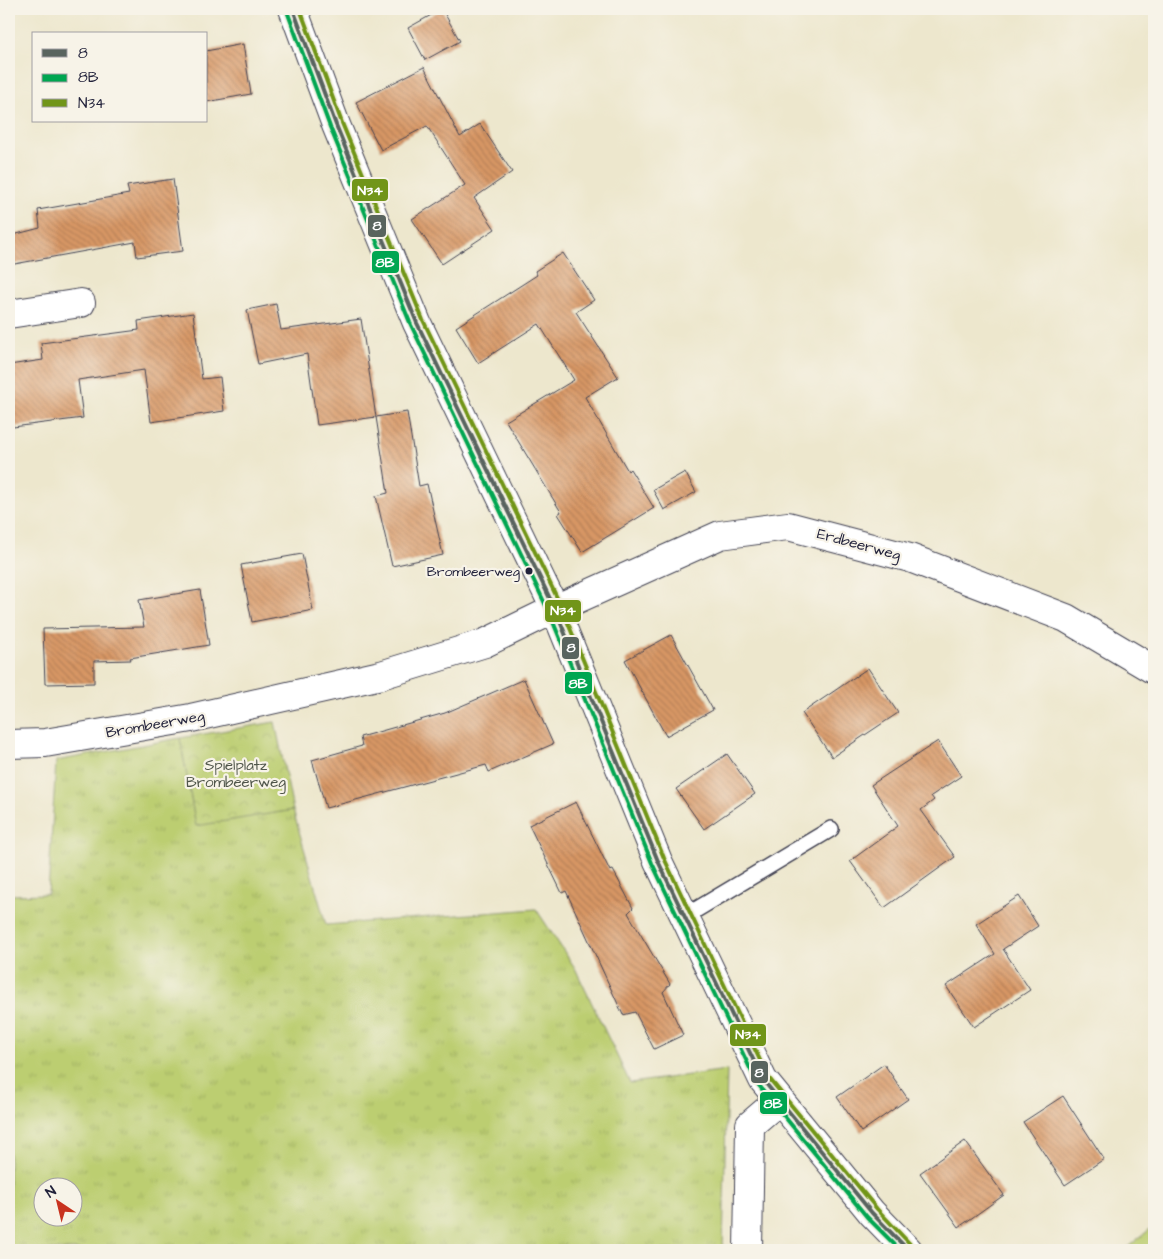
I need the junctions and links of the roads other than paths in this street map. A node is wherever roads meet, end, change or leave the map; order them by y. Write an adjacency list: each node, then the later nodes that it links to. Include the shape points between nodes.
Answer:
1 (292, 9): 4 (street, via 417,323)
2 (82, 303): 3 (street)
3 (9, 314)
4 (555, 609): 5 (street, Erdbeerweg, via 720,535 788,526 910,558 1066,618); 6 (street, Brombeerweg, via 485,643 381,675 191,718 45,743); 8 (street)
5 (1154, 670)
6 (9, 744)
7 (831, 830): 8 (lane)
8 (684, 917): 9 (street)
9 (770, 1090): 10 (street, via 750,1125); 11 (street)
10 (748, 1250)
11 (908, 1250)

